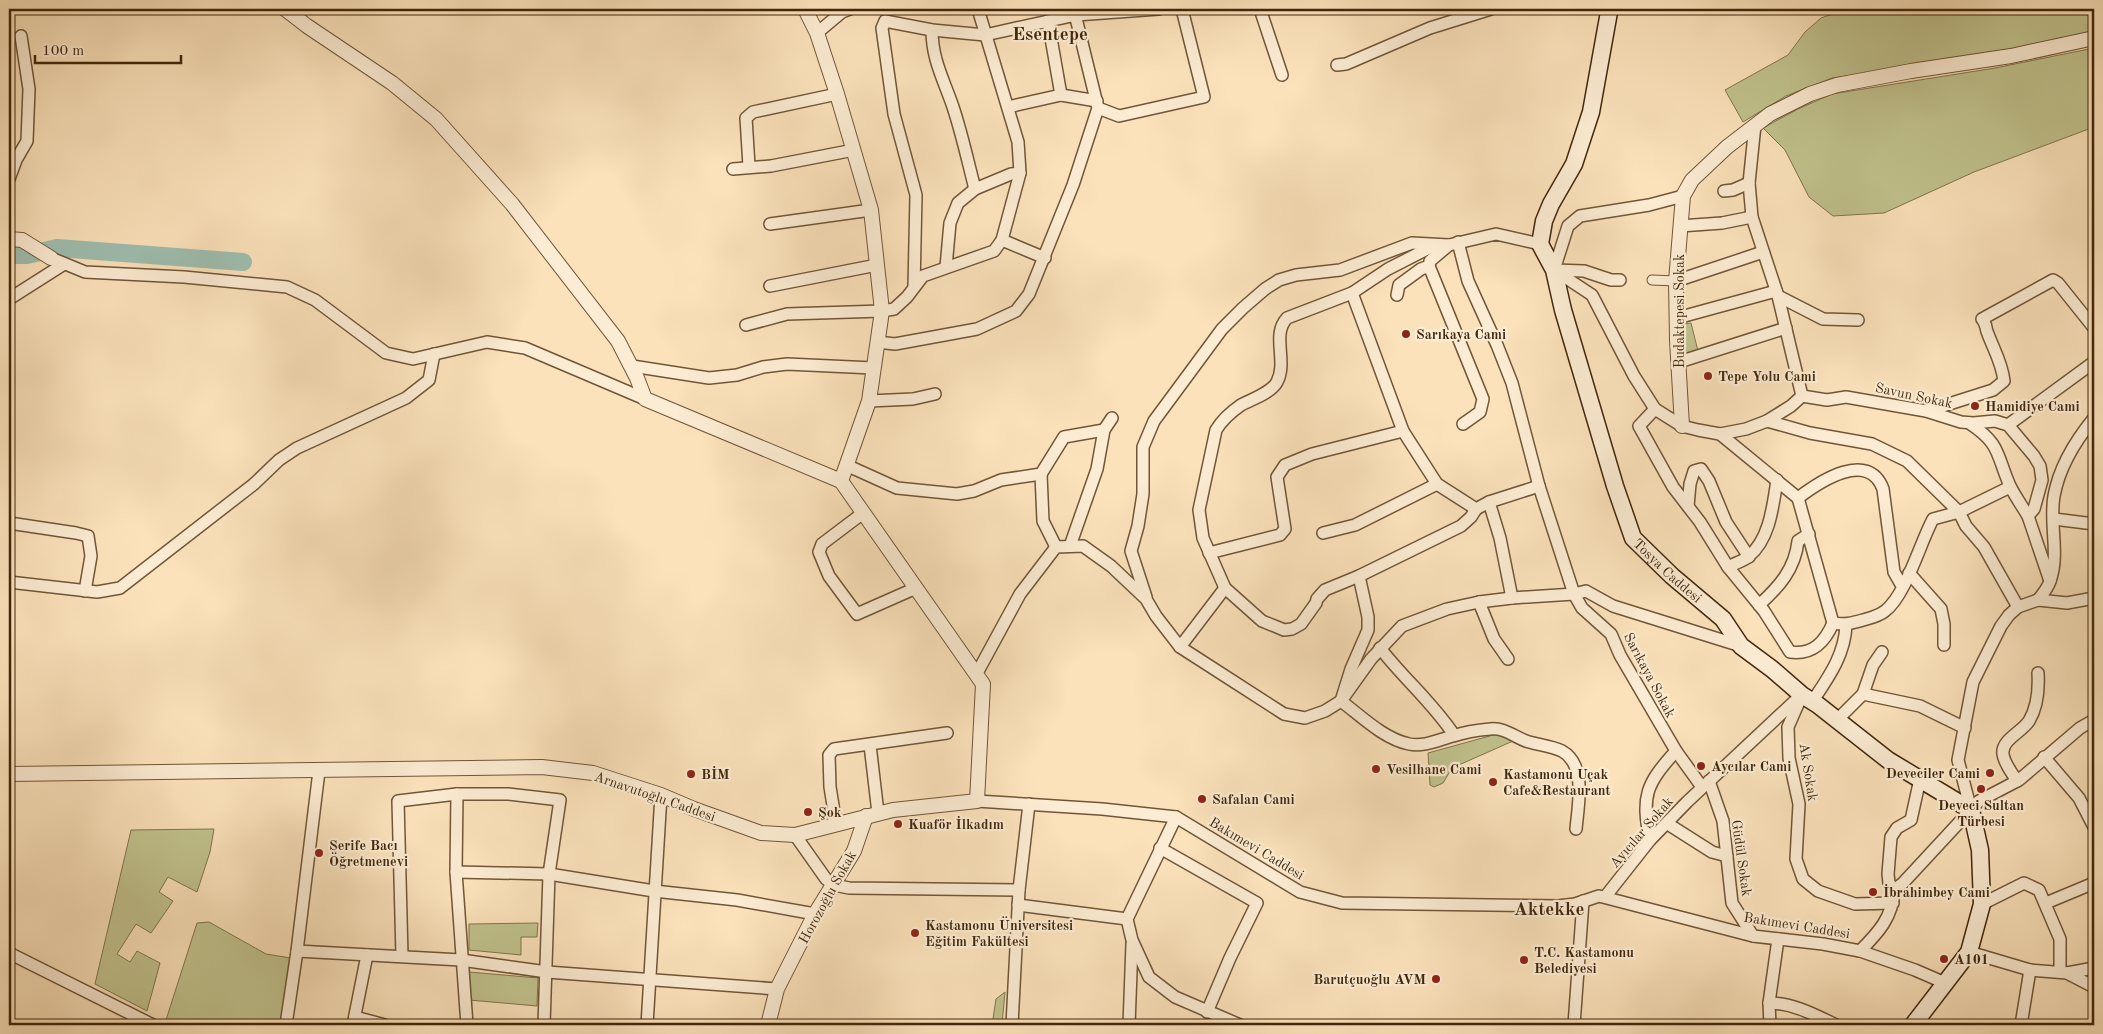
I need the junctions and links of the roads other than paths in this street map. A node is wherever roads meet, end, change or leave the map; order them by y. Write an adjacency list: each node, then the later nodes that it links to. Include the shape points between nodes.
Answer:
1 (285, 9): 70 (street, via 392,83 436,119 512,204 618,341)
2 (805, 9): 14 (street)
3 (850, 9): 14 (street)
4 (978, 9): 15 (street)
5 (1159, 9): 10 (street)
6 (1182, 9): 22 (street, via 1204,97 1119,116)
7 (1260, 9): 19 (street)
8 (1490, 9): 11 (street)
9 (1608, 11): 41 (main road, via 1592,112 1574,164 1551,204)
10 (1075, 12): 12 (street); 22 (street)
11 (1464, 13): 18 (street)
12 (1048, 21): 15 (street); 21 (street)
13 (932, 30): 15 (street); 31 (street, via 938,72 953,107); 55 (street, via 885,21 882,28 894,114 916,195)
14 (817, 33): 20 (street)
15 (986, 35): 23 (street)
16 (21, 36): 29 (street, via 29,89 27,141)
17 (2094, 38): 24 (street, via 2012,56 1837,85 1785,106)
18 (1337, 66)
19 (1282, 75)
20 (837, 94): 25 (street); 26 (street, via 753,112 746,118)
21 (1060, 95): 22 (street); 23 (street)
22 (1097, 105): 45 (street, via 1074,185)
23 (1008, 107): 28 (street, via 1018,142)
24 (1755, 125): 30 (street); 33 (street, via 1692,180)
25 (854, 150): 26 (street, via 771,166); 34 (street)
26 (749, 166): 27 (street)
27 (733, 169)
28 (1020, 173): 31 (street); 39 (street)
29 (9, 179)
30 (1749, 183): 32 (street); 35 (street)
31 (975, 189): 49 (street, via 958,203 950,223)
32 (1724, 191)
33 (1683, 196): 37 (street, Budaktepesi Sokak); 50 (street, via 1580,216 1568,226)
34 (871, 210): 36 (street); 47 (street)
35 (1752, 217): 37 (street); 43 (street)
36 (770, 224)
37 (1680, 226): 53 (street, Budaktepesi Sokak)
38 (15, 240): 44 (street)
39 (1002, 240): 45 (street); 49 (street, via 994,250)
40 (1454, 244): 41 (street, via 1496,234); 42 (street); 48 (street, via 1430,260); 93 (street, Sarıkaya Sokak, via 1498,344)
41 (1540, 244): 50 (main road, Tosya Caddesi)
42 (1435, 245): 56 (street, via 1388,269); 123 (street, via 1412,243 1340,270 1279,280 1222,329 1154,421 1143,447 1143,494 1131,551)
43 (1763, 252): 53 (street); 57 (street)
44 (51, 258): 46 (street)
45 (1045, 258): 66 (street, via 1029,294 1016,311 977,329 895,344)
46 (64, 264): 59 (street); 67 (street, via 85,272 287,287 314,300 386,353 413,358)
47 (877, 265): 54 (street); 60 (street)
48 (1429, 266): 58 (street, via 1399,285); 82 (street, via 1483,399 1480,412)
49 (946, 268): 55 (street, via 922,276)
50 (1554, 270): 51 (street, via 1584,271); 76 (street, via 1592,295); 131 (main road, Tosya Caddesi, via 1631,540 1723,619)
51 (1620, 280)
52 (1652, 280): 53 (street)
53 (1676, 281): 61 (street, Budaktepesi Sokak)
54 (770, 286)
55 (914, 287): 60 (street, via 894,309)
56 (1352, 293): 86 (street); 109 (street, via 1282,323 1282,360 1276,383 1222,420 1216,430 1199,510)
57 (1777, 294): 61 (street); 62 (street, via 1823,319); 64 (street)
58 (1398, 295)
59 (9, 299)
60 (882, 311): 63 (street, via 787,314); 66 (street)
61 (1677, 318): 68 (street, Budaktepesi Sokak)
62 (1858, 320)
63 (746, 325)
64 (1786, 328): 68 (street); 73 (street)
65 (2094, 328): 77 (street, via 2058,283 2053,280 2045,283 1982,319 2000,361 2004,381 1992,390)
66 (877, 342): 71 (street)
67 (434, 354): 74 (street, via 487,342 525,348); 119 (street, via 429,380 406,398 297,448 120,588 110,592)
68 (1679, 362): 84 (street, Budaktepesi Sokak)
69 (2094, 362): 83 (street)
70 (632, 366): 71 (street, via 709,378 787,364); 74 (street)
71 (873, 368): 75 (street)
72 (935, 394): 75 (street, via 913,400)
73 (1802, 396): 77 (street, Savun Sokak, via 1827,400 1846,398); 80 (street)
74 (645, 399): 91 (street)
75 (868, 400): 88 (street)
76 (1655, 409): 84 (street); 97 (street, via 1639,426 1673,487)
77 (1926, 411): 81 (street, Savun Sokak)
78 (1112, 418): 85 (street)
79 (2094, 418): 102 (street, via 2079,437 2060,477 2054,497)
80 (1767, 421): 87 (street); 99 (street, via 1810,433 1872,444 1892,453 1907,461)
81 (1969, 423): 83 (street, Savun Sokak, via 1996,421); 94 (street, via 1996,447)
82 (1463, 424)
83 (2008, 425): 101 (street, via 2040,466 2042,480 2034,509)
84 (1682, 426): 87 (street)
85 (1104, 430): 89 (street, via 1064,437); 107 (street, via 1097,469)
86 (1403, 431): 92 (street); 109 (street, via 1312,454 1285,465 1277,477 1286,529 1280,535)
87 (1720, 434): 90 (street)
88 (846, 465): 89 (street, via 897,488 956,494 1001,480); 91 (street)
89 (1041, 474): 108 (street, via 1042,521)
90 (1777, 480): 95 (street); 110 (street, via 1767,526)
91 (841, 481): 100 (street)
92 (1437, 484): 98 (street); 105 (street, via 1355,525)
93 (1539, 486): 96 (street); 120 (street, Sarıkaya Sokak)
94 (2010, 487): 99 (street); 101 (street)
95 (1798, 498): 106 (street); 116 (street, via 1834,475 1864,470 1873,474 1883,488 1894,572)
96 (1489, 502): 98 (street); 121 (street)
97 (1688, 506): 110 (street, via 1692,476 1694,471 1701,469 1726,522); 111 (street)
98 (1476, 509): 113 (street, via 1472,517 1460,526)
99 (1959, 512): 112 (street, via 1933,519); 127 (street, via 1984,547)
100 (863, 513): 117 (street); 117 (street, via 822,544 819,552 829,576 857,614)
101 (2028, 516): 114 (street)
102 (2054, 519): 104 (street); 114 (street)
103 (9, 523): 119 (street, via 88,536 91,556)
104 (2094, 524)
105 (1323, 533)
106 (1809, 534): 126 (street, via 1798,541 1797,554 1782,582); 128 (street)
107 (1070, 546): 108 (street); 123 (street, via 1083,546 1111,566)
108 (1056, 547): 137 (street, via 1020,594)
109 (1209, 553): 118 (street)
110 (1749, 557): 111 (street)
111 (1728, 567): 126 (street)
112 (1909, 573): 116 (street); 130 (street, via 1941,608)
113 (1359, 576): 118 (street, via 1325,590 1301,624 1284,630 1262,621); 140 (street, via 1368,630)
114 (2050, 581): 124 (street)
115 (9, 582): 119 (street)
116 (1902, 586): 129 (street, via 1885,611)
117 (916, 588): 137 (street)
118 (1224, 588): 132 (street)
119 (85, 591)
120 (1574, 594): 121 (street); 131 (street, via 1586,591 1613,606); 147 (street, Sarıkaya Sokak, via 1582,608 1611,634)
121 (1512, 598): 125 (street)
122 (2094, 598): 124 (street, via 2067,603)
123 (1146, 599): 132 (street)
124 (2038, 600): 127 (street)
125 (1479, 602): 133 (street, via 1447,609 1402,626); 135 (street, via 1494,639)
126 (1758, 605): 128 (street, via 1790,652 1820,645)
127 (2018, 608): 143 (street, via 2001,626 1973,682)
128 (1833, 623): 129 (street)
129 (1846, 625): 139 (street, via 1842,651 1832,672)
130 (1944, 645)
131 (1741, 646): 139 (main road, Tosya Caddesi)
132 (1180, 647): 140 (street, via 1284,714 1305,718)
133 (1380, 648): 140 (street); 145 (street, via 1428,700)
134 (1882, 652): 138 (street, via 1873,664)
135 (1508, 659)
136 (2038, 673): 152 (street, via 2039,696 2029,722 2004,747 2006,762)
137 (976, 675): 156 (street, via 983,684)
138 (1862, 694): 141 (street); 143 (street, via 1920,706)
139 (1807, 699): 141 (main road, Tosya Caddesi); 153 (street, Ayıcılar Sokak); 178 (street, Ak Sokak, via 1788,727 1789,758 1799,804 1796,860 1803,879 1818,891 1855,904)
140 (1341, 701): 145 (street, via 1399,741 1425,744)
141 (1837, 720): 151 (main road, Tosya Caddesi, via 1888,760)
142 (2094, 720): 148 (street)
143 (1964, 728): 158 (street, via 1958,760)
144 (947, 733): 146 (street)
145 (1454, 735): 164 (street, via 1500,728 1528,742 1563,752 1570,758 1578,777)
146 (870, 745): 159 (street); 161 (street, via 834,749 829,754)
147 (1676, 752): 153 (street); 166 (street, via 1657,772 1648,789 1646,816)
148 (2044, 757): 152 (street); 163 (street, via 2079,798)
149 (319, 771): 150 (street, Arnavutoğlu Caddesi); 155 (street, Arnavutoğlu Caddesi, via 542,767 593,773); 187 (street)
150 (9, 774)
151 (1920, 779): 158 (main road, Tosya Caddesi); 174 (street, via 1910,820 1897,828 1891,837 1888,874)
152 (2017, 781): 158 (street, via 1979,801)
153 (1706, 784): 162 (street, Ayıcılar Sokak); 168 (street, Güdül Sokak, via 1723,821)
154 (456, 794): 169 (street); 170 (street, via 508,794 560,800); 192 (street, via 398,801)
155 (660, 795): 165 (street, Arnavutoğlu Caddesi, via 761,833); 175 (street)
156 (977, 801): 157 (street, Bakımevi Caddesi); 159 (street)
157 (1029, 804): 160 (street, Bakımevi Caddesi); 173 (street)
158 (1971, 810): 174 (street); 180 (main road, via 1980,850)
159 (872, 815): 161 (street, Arnavutoğlu Caddesi); 172 (street, Horozoğlu Sokak)
160 (1176, 817): 167 (street); 177 (street, Bakımevi Caddesi, via 1300,892 1342,903 1511,907)
161 (836, 824): 165 (street, Arnavutoğlu Caddesi)
162 (1668, 824): 166 (street, Ayıcılar Sokak); 168 (street, via 1712,852)
163 (2094, 827)
164 (1576, 829)
165 (795, 835): 172 (street, via 826,879)
166 (1650, 840): 176 (street, Ayıcılar Sokak)
167 (1160, 848): 183 (street); 203 (street, via 1257,903)
168 (1727, 856): 184 (street, Güdül Sokak, via 1732,903)
169 (456, 872): 170 (street); 193 (street)
170 (549, 874): 175 (street); 196 (street)
171 (2094, 883): 179 (street)
172 (834, 885): 173 (street, via 849,888); 182 (street, Horozoğlu Sokak)
173 (1019, 890): 181 (street)
174 (1894, 890): 178 (street)
175 (654, 891): 182 (street, via 737,900); 198 (street)
176 (1605, 898): 177 (street, Bakımevi Caddesi, via 1599,896); 184 (street, Bakımevi Caddesi)
177 (1579, 902): 215 (street); 216 (street)
178 (1893, 903): 188 (street, via 1884,925)
179 (2046, 903): 180 (street, via 2039,890 2024,883); 197 (street, via 2060,939)
180 (1982, 904): 189 (main road)
181 (1018, 905): 183 (street); 212 (street)
182 (815, 914): 201 (street, Horozoğlu Sokak)
183 (1127, 919): 186 (street)
184 (1753, 936): 185 (street, Bakımevi Caddesi)
185 (1778, 939): 188 (street, Bakımevi Caddesi); 202 (street)
186 (1132, 940): 203 (street, via 1149,977 1175,997); 213 (street)
187 (297, 951): 191 (street); 206 (street)
188 (1860, 951): 199 (street, Bakımevi Caddesi)
189 (1970, 952): 195 (street); 199 (main road)
190 (9, 953): 205 (street)
191 (367, 955): 192 (street); 204 (street)
192 (402, 956): 193 (street)
193 (461, 960): 196 (street); 208 (street)
194 (2094, 968): 197 (street)
195 (2030, 970): 197 (street); 220 (street)
196 (547, 972): 198 (street); 209 (street)
197 (2063, 973): 200 (street)
198 (650, 978): 201 (street); 210 (street)
199 (1945, 983): 219 (main road)
200 (2094, 987)
201 (777, 989): 211 (street, Horozoğlu Sokak)
202 (1769, 1003): 217 (street); 218 (street, via 1780,1003)
203 (1207, 1012): 214 (street)
204 (354, 1021): 207 (street)
205 (153, 1025)
206 (286, 1025)
207 (385, 1025)
208 (467, 1025)
209 (544, 1025)
210 (647, 1025)
211 (768, 1025)
212 (1012, 1025)
213 (1129, 1025)
214 (1240, 1025)
215 (1569, 1025)
216 (1574, 1025)
217 (1770, 1025)
218 (1836, 1025)
219 (1913, 1025)
220 (2021, 1025)

